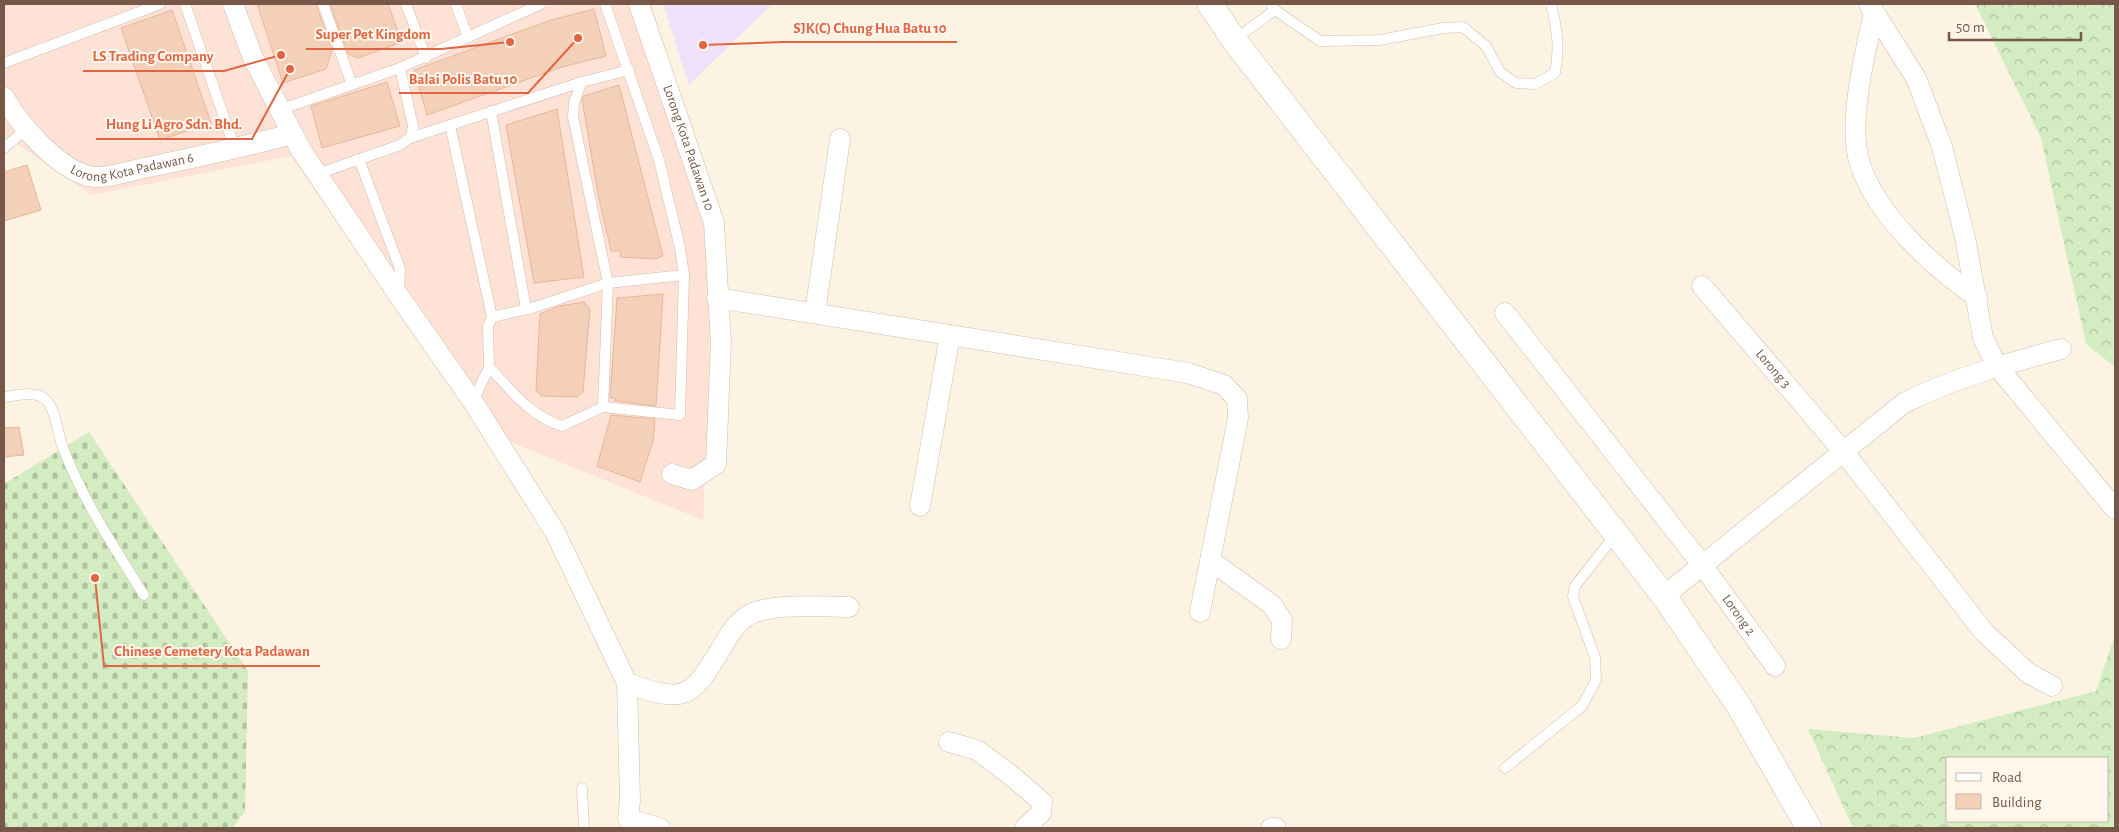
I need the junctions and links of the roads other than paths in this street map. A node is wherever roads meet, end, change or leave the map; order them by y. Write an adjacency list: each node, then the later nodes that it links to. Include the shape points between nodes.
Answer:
1 (160, 4): 17 (lane)
2 (185, 4): 31 (lane)
3 (233, 4): 23 (street, via 253,58)
4 (323, 4): 21 (lane)
5 (406, 4): 16 (lane)
6 (456, 4): 14 (lane)
7 (606, 4): 19 (lane)
8 (639, 4): 39 (street, Lorong Kota Padawan 10, via 714,223)
9 (1210, 4): 15 (street)
10 (1551, 4): 12 (lane, via 1559,54 1555,73 1536,84 1516,83 1500,72 1486,46 1463,27 1380,40 1320,42)
11 (536, 5): 14 (lane)
12 (1273, 7): 15 (lane)
13 (1871, 8): 38 (street, via 1916,78 1942,147); 38 (street, via 1855,121 1859,162 1873,194 1902,230 1947,276)
14 (468, 38): 16 (lane)
15 (1234, 40): 55 (street)
16 (426, 58): 18 (lane)
17 (4, 63)
18 (400, 68): 21 (lane); 28 (lane, via 413,126)
19 (629, 70): 20 (lane); 34 (lane, via 659,160)
20 (582, 82): 24 (lane); 35 (lane, via 574,102 573,117)
21 (352, 85): 23 (lane)
22 (4, 97): 26 (street, Lorong Kota Padawan 6)
23 (279, 110): 27 (street)
24 (491, 112): 25 (lane); 40 (lane)
25 (450, 125): 28 (lane); 43 (lane)
26 (26, 130): 30 (lane); 31 (street, Lorong Kota Padawan 6, via 58,160 88,177 114,175)
27 (292, 134): 31 (street, Lorong Kota Padawan 6); 33 (street)
28 (410, 138): 32 (lane, via 400,145)
29 (840, 139): 41 (street)
30 (4, 148)
31 (235, 149)
32 (359, 159): 33 (lane); 37 (lane, via 400,269)
33 (317, 174): 37 (street)
34 (684, 275): 35 (lane); 50 (lane, via 680,415)
35 (608, 283): 40 (lane); 50 (lane)
36 (1702, 286): 51 (street, Lorong 3)
37 (398, 296): 49 (street)
38 (1976, 297): 46 (street, via 1983,338)
39 (717, 298): 41 (street); 52 (street, Lorong Kota Padawan 10, via 721,342 716,464 692,480)
40 (526, 309): 43 (lane)
41 (815, 313): 44 (street)
42 (1505, 313): 57 (street, Lorong 2)
43 (492, 317): 47 (lane, via 488,326)
44 (950, 336): 53 (street); 56 (street, via 1188,373 1224,385 1237,399 1238,418)
45 (2061, 349): 46 (street)
46 (1997, 366): 51 (street, via 1932,389 1904,403); 54 (street)
47 (489, 367): 49 (lane); 50 (lane, via 544,420 562,426)
48 (4, 397): 58 (lane, via 33,394 44,399 53,413 63,448 94,514)
49 (473, 402): 64 (street, via 555,532)
50 (603, 407)
51 (1843, 451): 57 (street); 65 (street, Lorong 3, via 1984,632 2028,673)
52 (672, 474)
53 (920, 506)
54 (2115, 508)
55 (1616, 535): 59 (street); 67 (lane, via 1575,586 1573,597 1595,657 1596,680 1582,706)
56 (1211, 562): 61 (street); 62 (street, via 1272,605 1282,620)
57 (1703, 566): 59 (street); 63 (street, Lorong 2)
58 (144, 595)
59 (1664, 596): 75 (street, via 1739,706)
60 (848, 607): 64 (street, via 766,610 746,616 730,632 704,677 691,690 673,695 658,694)
61 (1200, 612)
62 (1281, 639)
63 (1775, 666)
64 (627, 683): 69 (street)
65 (2052, 686)
66 (949, 742): 72 (street, via 977,750 1042,802 1041,813)
67 (1505, 768)
68 (582, 788): 70 (lane)
69 (628, 824): 71 (street)
70 (584, 828)
71 (660, 828)
72 (1025, 828)
73 (1271, 828): 74 (street)
74 (1276, 828)
75 (1809, 828)

